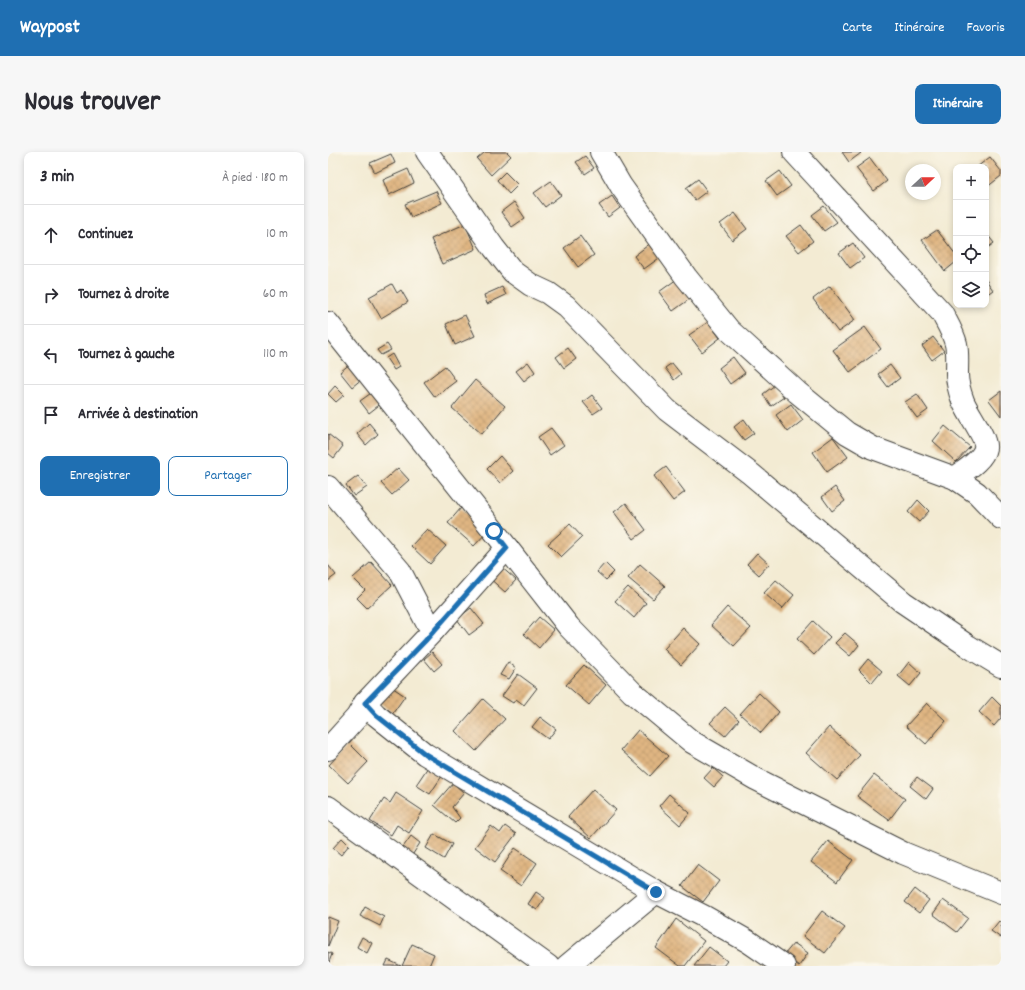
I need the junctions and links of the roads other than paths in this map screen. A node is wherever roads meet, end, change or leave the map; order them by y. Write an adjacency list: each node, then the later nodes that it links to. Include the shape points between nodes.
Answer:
1 (426, 152): 10 (street, via 513,272 566,306 667,410 751,474 903,602)
2 (601, 152): 5 (street, via 621,186 686,277 729,330 847,433 873,448)
3 (794, 152): 5 (street, via 942,313 952,331 956,345 957,377 963,400 984,440 985,448 973,465)
4 (328, 323): 8 (street)
5 (955, 478): 7 (street, via 977,493)
6 (328, 487): 9 (street, via 400,571 426,621)
7 (1001, 518)
8 (507, 548): 9 (street); 15 (street, via 569,627 632,692 692,742 756,780 903,853)
9 (434, 630): 11 (street)
10 (1001, 666)
11 (365, 703): 12 (street); 14 (street, via 376,715 425,754)
12 (328, 749)
13 (328, 807): 16 (street)
14 (656, 892): 17 (street); 18 (street, via 749,942)
15 (1001, 893)
16 (548, 966)
17 (567, 966)
18 (784, 966)

